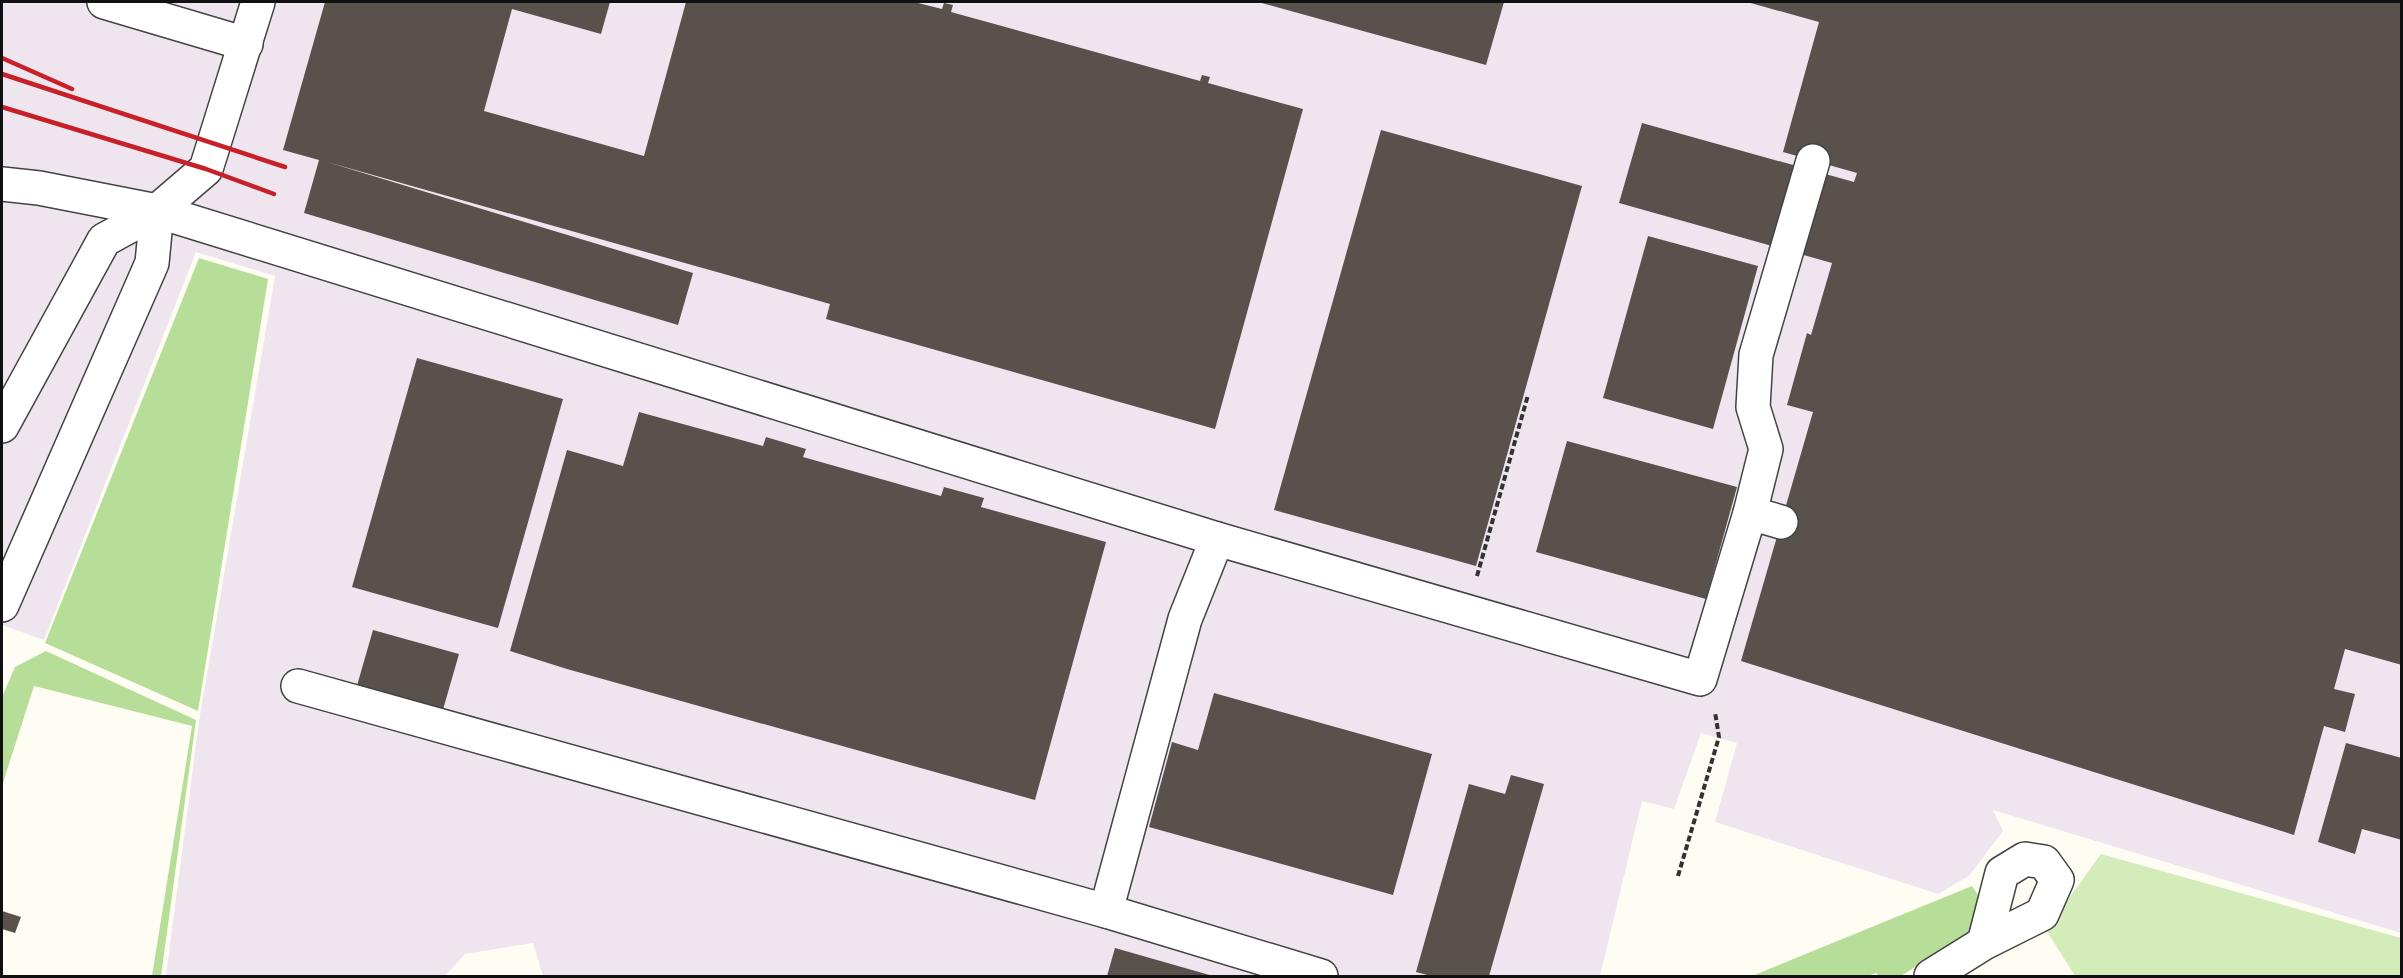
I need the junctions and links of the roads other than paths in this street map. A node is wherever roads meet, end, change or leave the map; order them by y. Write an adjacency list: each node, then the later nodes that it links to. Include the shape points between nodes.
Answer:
1 (104, 2): 3 (lane)
2 (258, 2): 3 (lane)
3 (246, 44): 6 (lane, via 206,169)
4 (1813, 161): 8 (lane, via 1756,355 1753,407 1766,448)
5 (2, 184): 6 (lane)
6 (157, 212): 7 (lane, via 104,240); 10 (lane); 11 (lane, via 152,264)
7 (2, 426)
8 (1750, 513): 9 (lane); 10 (lane, via 1700,679)
9 (1781, 522)
10 (1217, 539): 13 (lane, via 1185,619)
11 (2, 605)
12 (298, 686): 13 (lane)
13 (1106, 911): 15 (lane)
14 (1984, 943): 16 (lane)
15 (1321, 976)
16 (1931, 976)

